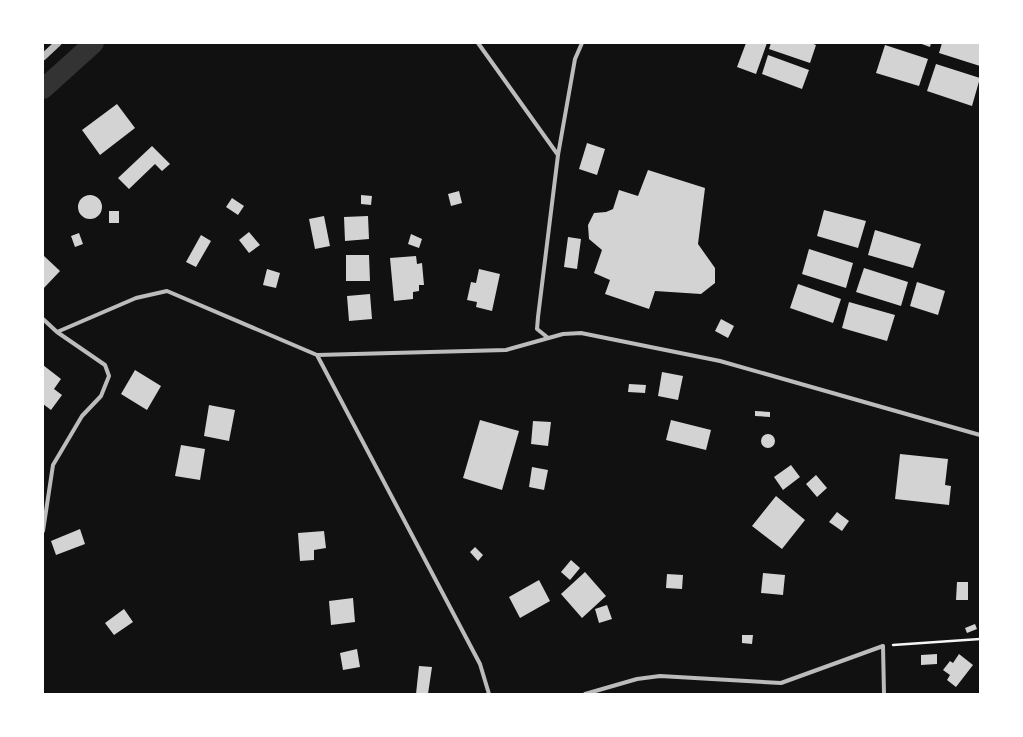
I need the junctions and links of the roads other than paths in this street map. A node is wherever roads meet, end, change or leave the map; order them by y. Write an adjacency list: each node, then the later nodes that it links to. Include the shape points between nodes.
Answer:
1 (58, 43): 4 (street)
2 (478, 43): 5 (street)
3 (582, 43): 5 (street, via 575,58)
4 (43, 57)
5 (558, 155): 8 (street, via 538,317 538,328)
6 (43, 319): 7 (street)
7 (57, 332): 9 (street, via 136,298 167,291); 11 (street, via 105,365 109,376 101,396 82,416 53,465)
8 (547, 337): 9 (street, via 506,350); 10 (street, via 581,333 720,361)
9 (317, 355): 12 (street, via 480,664)
10 (980, 435)
11 (43, 531)
12 (489, 694)
13 (585, 694): 14 (street, via 637,679 660,676 781,683 883,646)
14 (884, 694)

